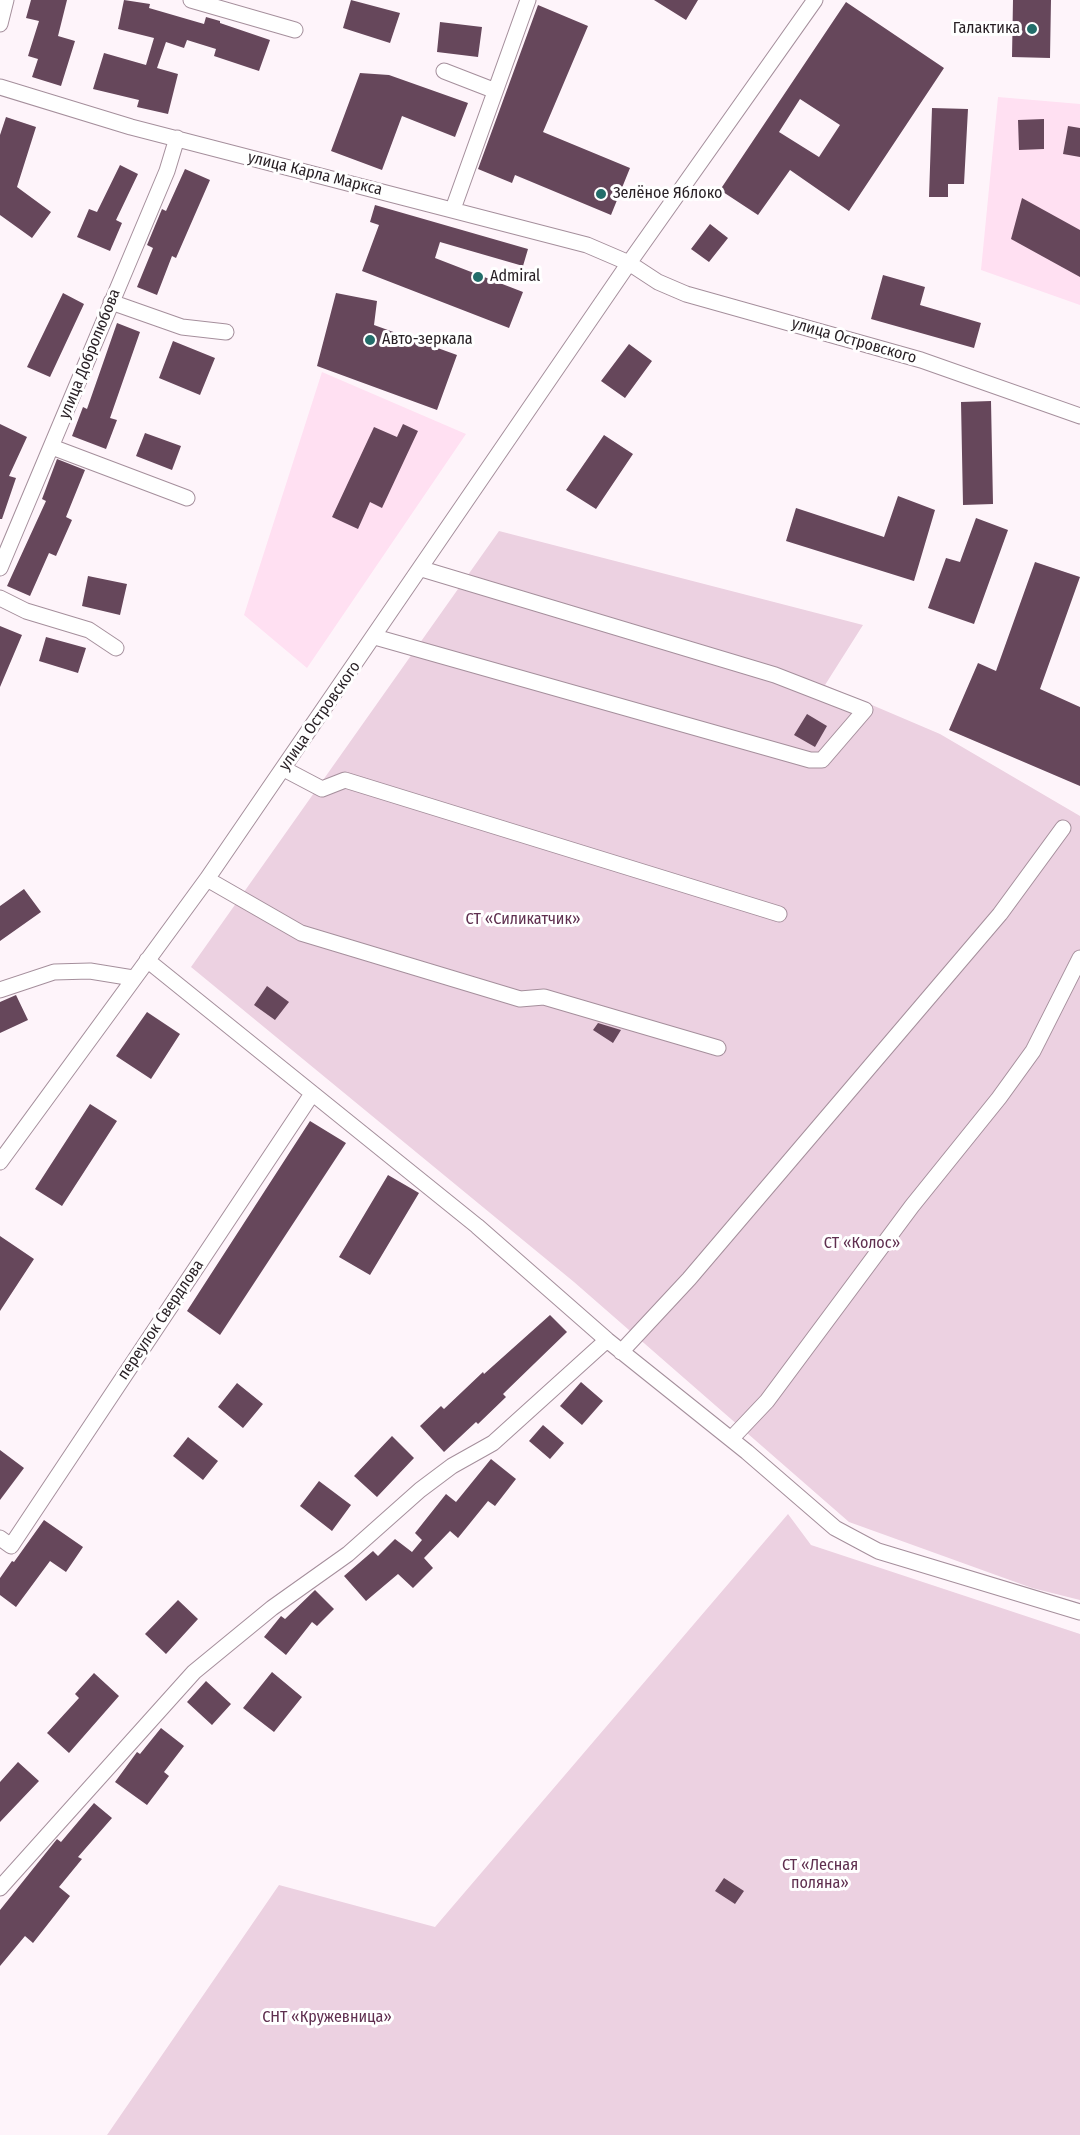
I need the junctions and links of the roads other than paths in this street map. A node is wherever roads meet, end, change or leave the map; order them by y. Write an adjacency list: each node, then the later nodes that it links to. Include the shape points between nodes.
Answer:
1 (6, 0): 5 (street)
2 (191, 0): 6 (street)
3 (528, 0): 9 (street)
4 (815, 0): 12 (street, улица Островского)
5 (0, 24)
6 (295, 30)
7 (444, 71): 9 (street)
8 (0, 87): 10 (street, улица Карла Маркса)
9 (494, 90): 11 (street)
10 (177, 138): 11 (street, улица Карла Маркса); 13 (street, улица Добролюбова)
11 (453, 209): 12 (street, улица Карла Маркса, via 587,245)
12 (629, 263): 15 (street, улица Островского, via 686,294 921,360); 19 (street, улица Островского)
13 (111, 302): 14 (street, via 182,327); 16 (street, улица Добролюбова)
14 (226, 332)
15 (1080, 416)
16 (52, 447): 17 (street); 18 (street, улица Добролюбова)
17 (187, 498)
18 (0, 568)
19 (422, 569): 21 (street, улица Островского); 21 (street, via 775,675 865,710 822,759 810,760)
20 (0, 598): 22 (street, via 26,611 89,630)
21 (375, 637): 23 (street, улица Островского)
22 (116, 648)
23 (284, 769): 25 (street, улица Островского); 26 (street, via 322,789 345,780)
24 (1063, 828): 35 (street, via 1000,914 689,1279)
25 (207, 879): 28 (street, улица Островского); 31 (street, via 301,933 520,999 544,997)
26 (779, 914)
27 (1080, 958): 36 (street, via 1033,1051 1006,1089 912,1206 766,1401)
28 (147, 960): 29 (street, улица Островского); 32 (street)
29 (134, 978): 30 (street, via 90,971 54,972); 33 (street, улица Островского)
30 (0, 990)
31 (718, 1048)
32 (312, 1094): 34 (street, via 477,1226); 37 (street, переулок Свердлова)
33 (0, 1162)
34 (607, 1340): 35 (street); 39 (street, via 493,1443 420,1490 348,1554 272,1608 194,1672)
35 (621, 1352): 36 (street)
36 (731, 1438): 38 (street, via 835,1528 878,1551)
37 (5, 1542)
38 (1080, 1612)
39 (0, 1888)

